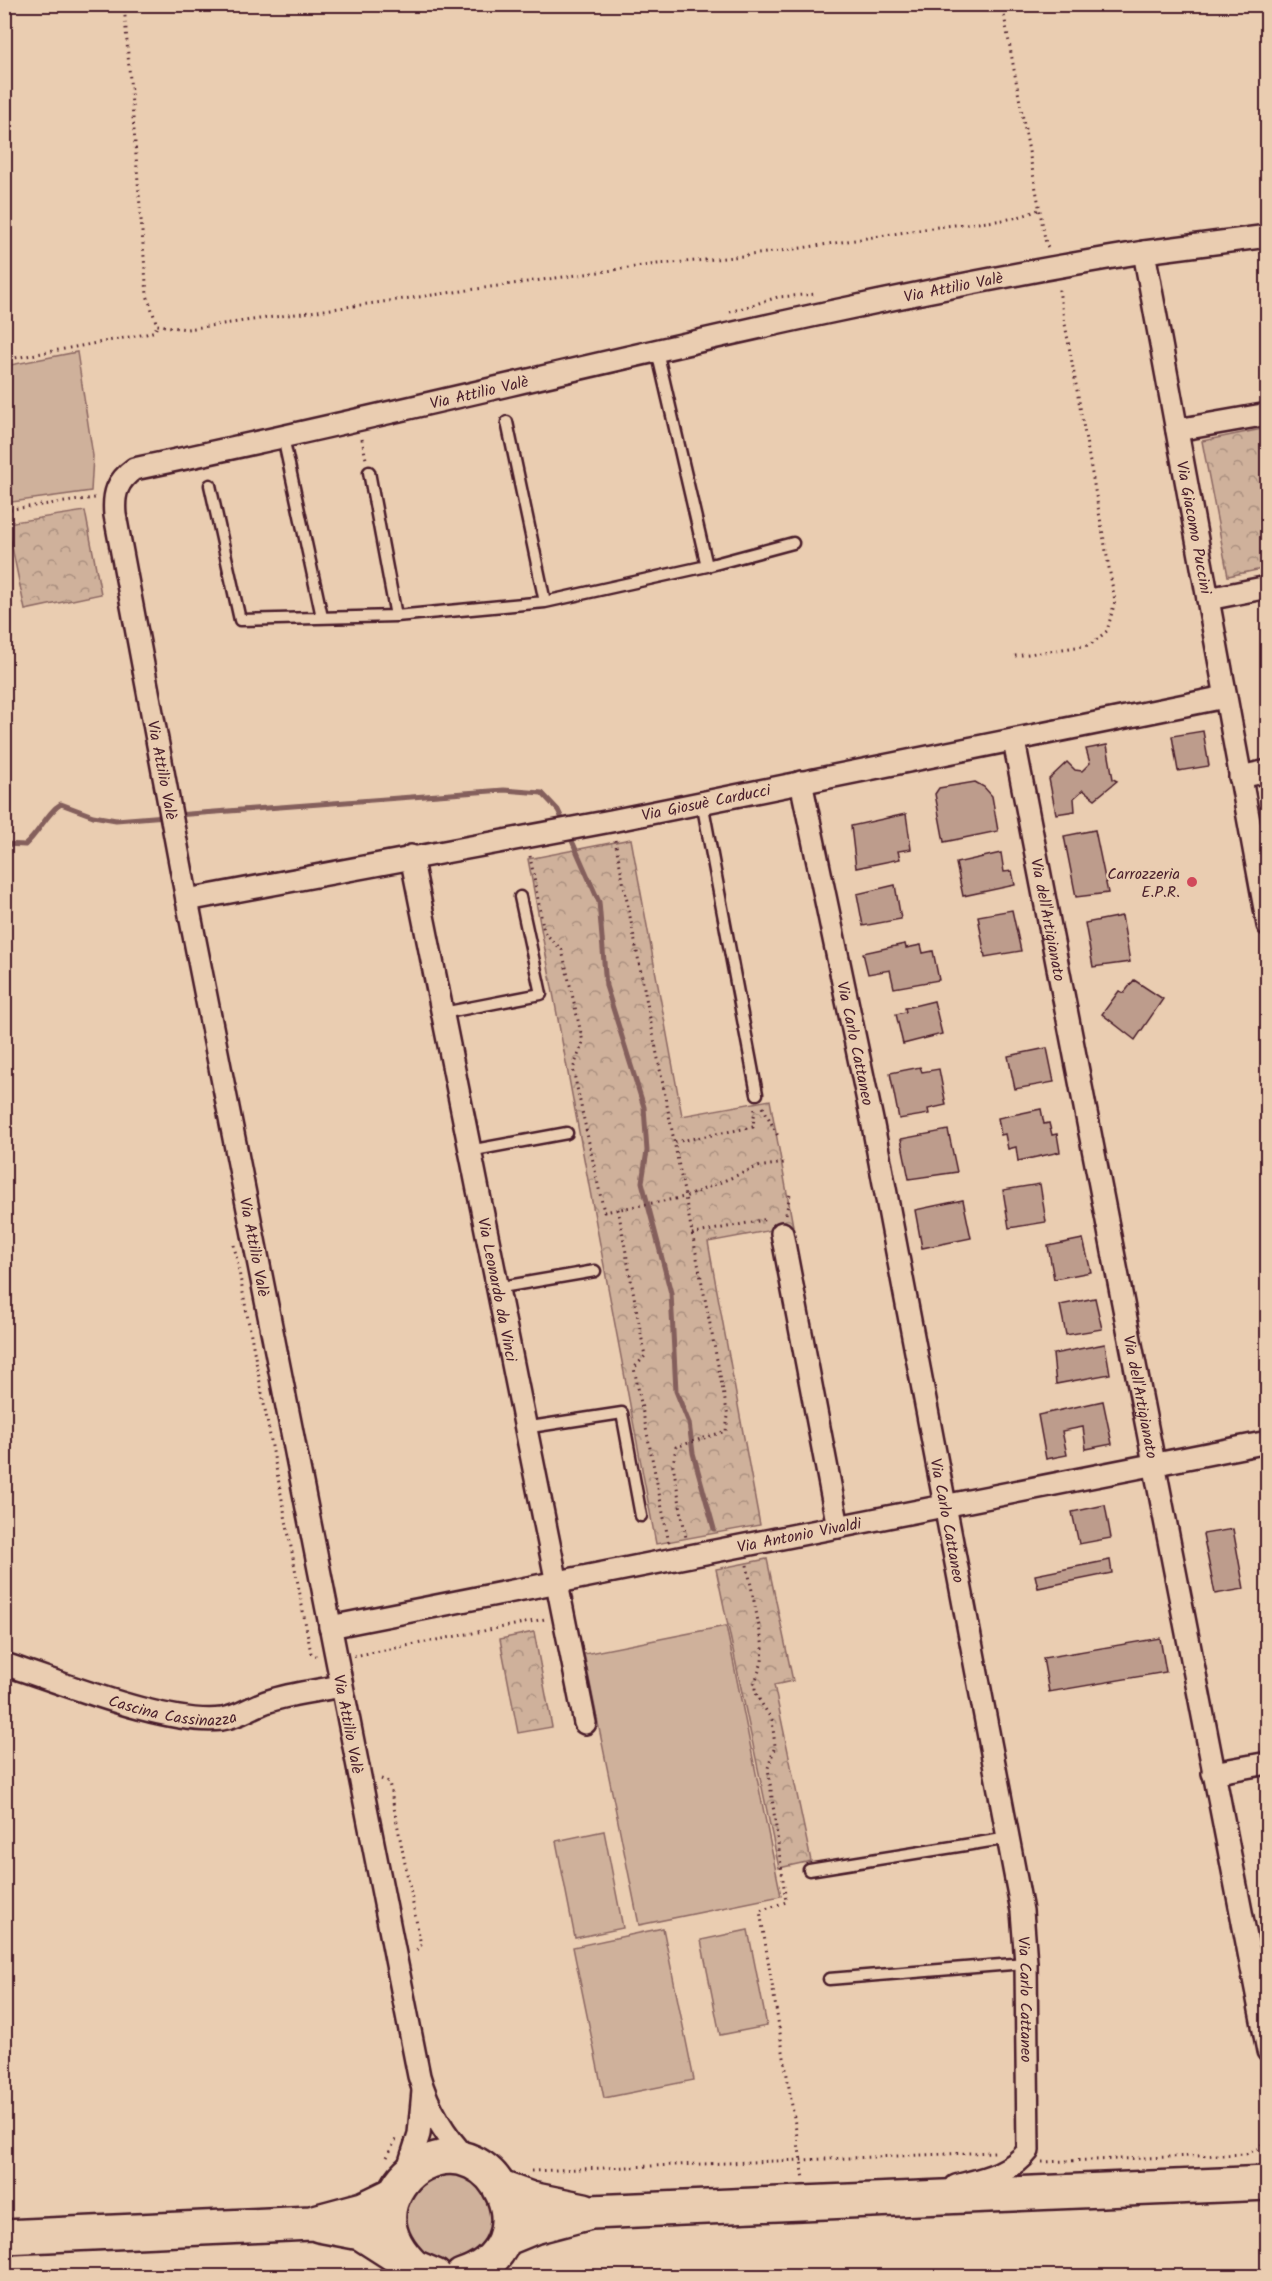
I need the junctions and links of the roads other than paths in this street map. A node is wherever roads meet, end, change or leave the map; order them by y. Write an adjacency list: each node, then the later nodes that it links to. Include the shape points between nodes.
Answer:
1 (1268, 236): 2 (street)
2 (1144, 252): 3 (street, Via Attilio Valè, via 1052,259); 6 (street, Via Giacomo Puccini)
3 (657, 351): 7 (street, Via Attilio Valè); 11 (lane)
4 (1268, 414): 6 (street)
5 (507, 422): 14 (lane)
6 (1177, 430): 13 (street, Via Giacomo Puccini)
7 (283, 437): 16 (lane); 25 (street, Via Attilio Valè, via 134,469 122,477 116,489 115,515)
8 (369, 472): 15 (lane)
9 (210, 486): 16 (lane, via 240,620)
10 (793, 543): 11 (lane)
11 (707, 566): 14 (lane)
12 (1268, 587): 13 (street)
13 (1208, 599): 17 (street, Via Giacomo Puccini)
14 (545, 602): 15 (lane)
15 (396, 616): 16 (lane)
16 (322, 617)
17 (1225, 698): 18 (street, Via Giosuè Carducci); 20 (street, Via Giacomo Puccini)
18 (1014, 741): 21 (street, Via Giosuè Carducci); 36 (street, Via dell'Artigianato)
19 (1268, 771): 20 (street)
20 (1240, 777): 26 (street, Via Giacomo Puccini)
21 (801, 782): 22 (street, Via Giosuè Carducci); 37 (street, Via Carlo Cattaneo, via 872,1120)
22 (702, 802): 23 (street, Via Giosuè Carducci); 28 (lane)
23 (411, 856): 25 (street, Via Giosuè Carducci); 27 (street, Via Leonardo da Vinci)
24 (520, 897): 27 (lane, via 541,994)
25 (187, 900): 41 (street, Via Attilio Valè)
26 (1268, 925)
27 (443, 1013): 30 (street, Via Leonardo da Vinci)
28 (757, 1094)
29 (567, 1133): 30 (lane)
30 (469, 1151): 33 (street, Via Leonardo da Vinci)
31 (782, 1233): 39 (street)
32 (595, 1270): 33 (lane)
33 (496, 1288): 34 (street, Via Leonardo da Vinci)
34 (524, 1428): 38 (lane, via 622,1413); 40 (street, Via Leonardo da Vinci)
35 (1268, 1442): 36 (street, Via Antonio Vivaldi)
36 (1155, 1464): 37 (street, Via Antonio Vivaldi); 46 (street, Via dell'Artigianato)
37 (944, 1506): 39 (street, Via Antonio Vivaldi); 47 (street, Via Carlo Cattaneo)
38 (641, 1516)
39 (838, 1527): 40 (street, Via Antonio Vivaldi)
40 (555, 1583): 41 (street, Via Antonio Vivaldi); 44 (street, Via Leonardo da Vinci)
41 (330, 1627): 43 (street, Via Attilio Valè)
42 (4, 1664): 43 (street, Cascina Cassinazza, via 125,1702 202,1720 243,1714 265,1702)
43 (341, 1686): 52 (street, Via Attilio Valè)
44 (585, 1724)
45 (1268, 1763): 46 (street)
46 (1213, 1773): 51 (street, Via dell'Artigianato)
47 (1010, 1838): 48 (lane); 49 (street, Via Carlo Cattaneo)
48 (809, 1870)
49 (1026, 1963): 50 (lane); 57 (street, Via Carlo Cattaneo, via 1028,2151 1002,2172)
50 (829, 1978)
51 (1268, 2051)
52 (423, 2091): 53 (street, Via Attilio Valè, via 446,2135); 56 (street, Via Attilio Valè, via 419,2134)
53 (469, 2162): 54 (main road, via 491,2176); 56 (main road, via 438,2159 416,2168)
54 (512, 2179): 58 (main road, via 531,2199); 61 (main road)
55 (1267, 2182): 57 (main road)
56 (400, 2185): 59 (main road, via 363,2209); 62 (main road, via 390,2206 390,2229 401,2255)
57 (924, 2196): 58 (main road)
58 (591, 2212): 61 (main road)
59 (311, 2223): 60 (main road); 62 (main road, via 361,2233)
60 (4, 2237)
61 (505, 2239): 63 (main road, via 491,2261)
62 (425, 2272)
63 (462, 2277)

